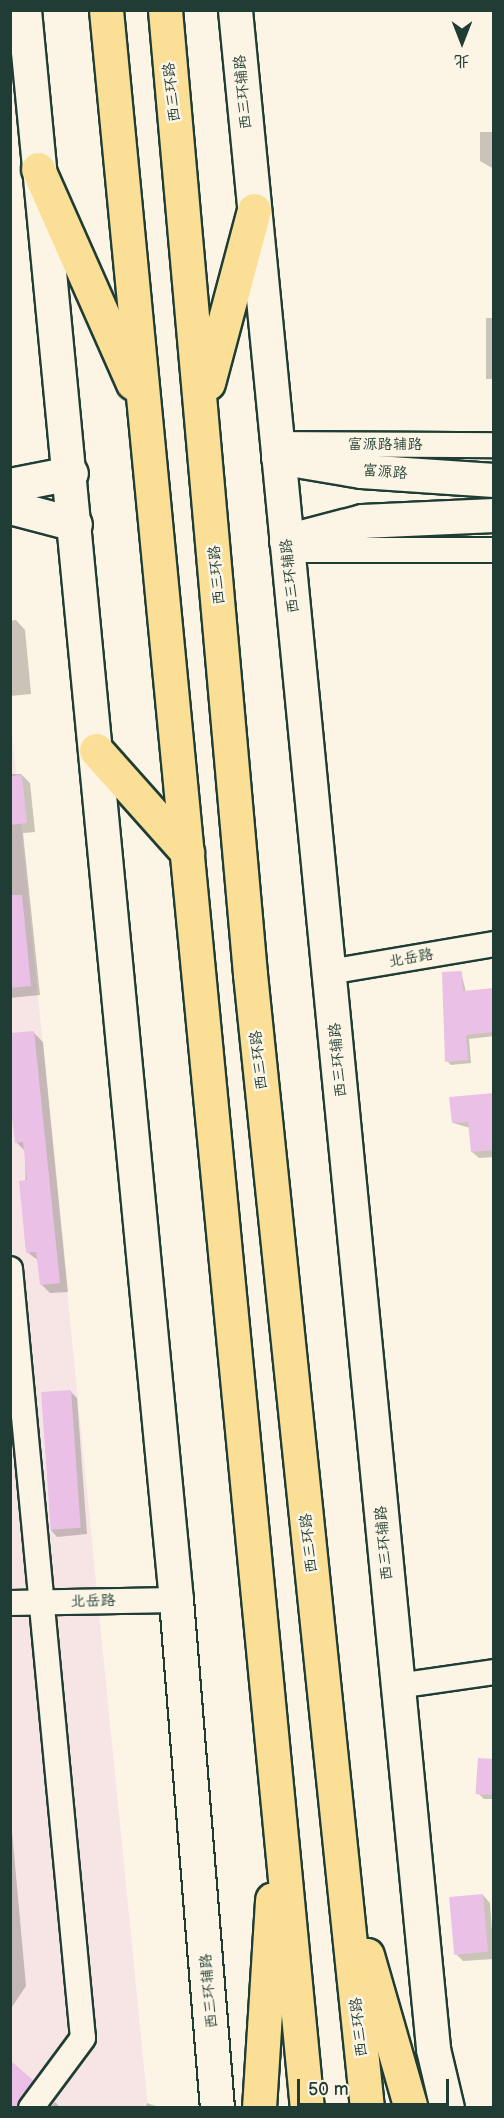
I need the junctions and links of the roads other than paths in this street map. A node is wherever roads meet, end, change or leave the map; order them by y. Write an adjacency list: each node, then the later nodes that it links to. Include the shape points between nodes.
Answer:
1 (24, 10): 5 (main road, 西三环辅路)
2 (106, 10): 8 (highway)
3 (165, 10): 7 (highway, 西三环路)
4 (235, 10): 6 (main road, 西三环辅路)
5 (38, 170): 8 (highway); 11 (main road, 西三环辅路)
6 (254, 210): 7 (highway); 10 (main road, 西三环辅路)
7 (202, 402): 30 (highway, 西三环路, via 250,974)
8 (145, 409): 20 (highway)
9 (494, 445): 10 (street, 富源路辅路)
10 (278, 451): 12 (main road, 富源路, via 361,471); 17 (main road, 西三环辅路)
11 (71, 473): 13 (main road); 16 (main road, 西三环辅路)
12 (494, 480)
13 (10, 485)
14 (10, 507): 16 (main road)
15 (494, 515): 17 (main road, via 362,521)
16 (75, 524): 19 (main road, 西三环辅路)
17 (287, 545): 18 (street); 22 (main road, 西三环辅路)
18 (494, 550)
19 (96, 750): 20 (highway); 24 (main road, 西三环辅路)
20 (187, 852): 29 (highway)
21 (494, 944): 22 (street, 北岳路)
22 (329, 972): 28 (main road, 西三环辅路)
23 (10, 1269): 25 (street)
24 (176, 1600): 25 (street, 北岳路); 34 (main road, 西三环辅路)
25 (43, 1602): 26 (street, 北岳路); 33 (street, via 83,2038)
26 (10, 1603)
27 (494, 1672): 28 (street)
28 (398, 1686): 37 (main road, 西三环辅路, via 433,2049)
29 (278, 1789): 32 (highway); 35 (highway)
30 (343, 1869): 31 (highway); 36 (highway, 西三环路)
31 (408, 2099)
32 (259, 2107)
33 (31, 2108)
34 (217, 2108)
35 (307, 2108)
36 (367, 2108)
37 (447, 2108)

